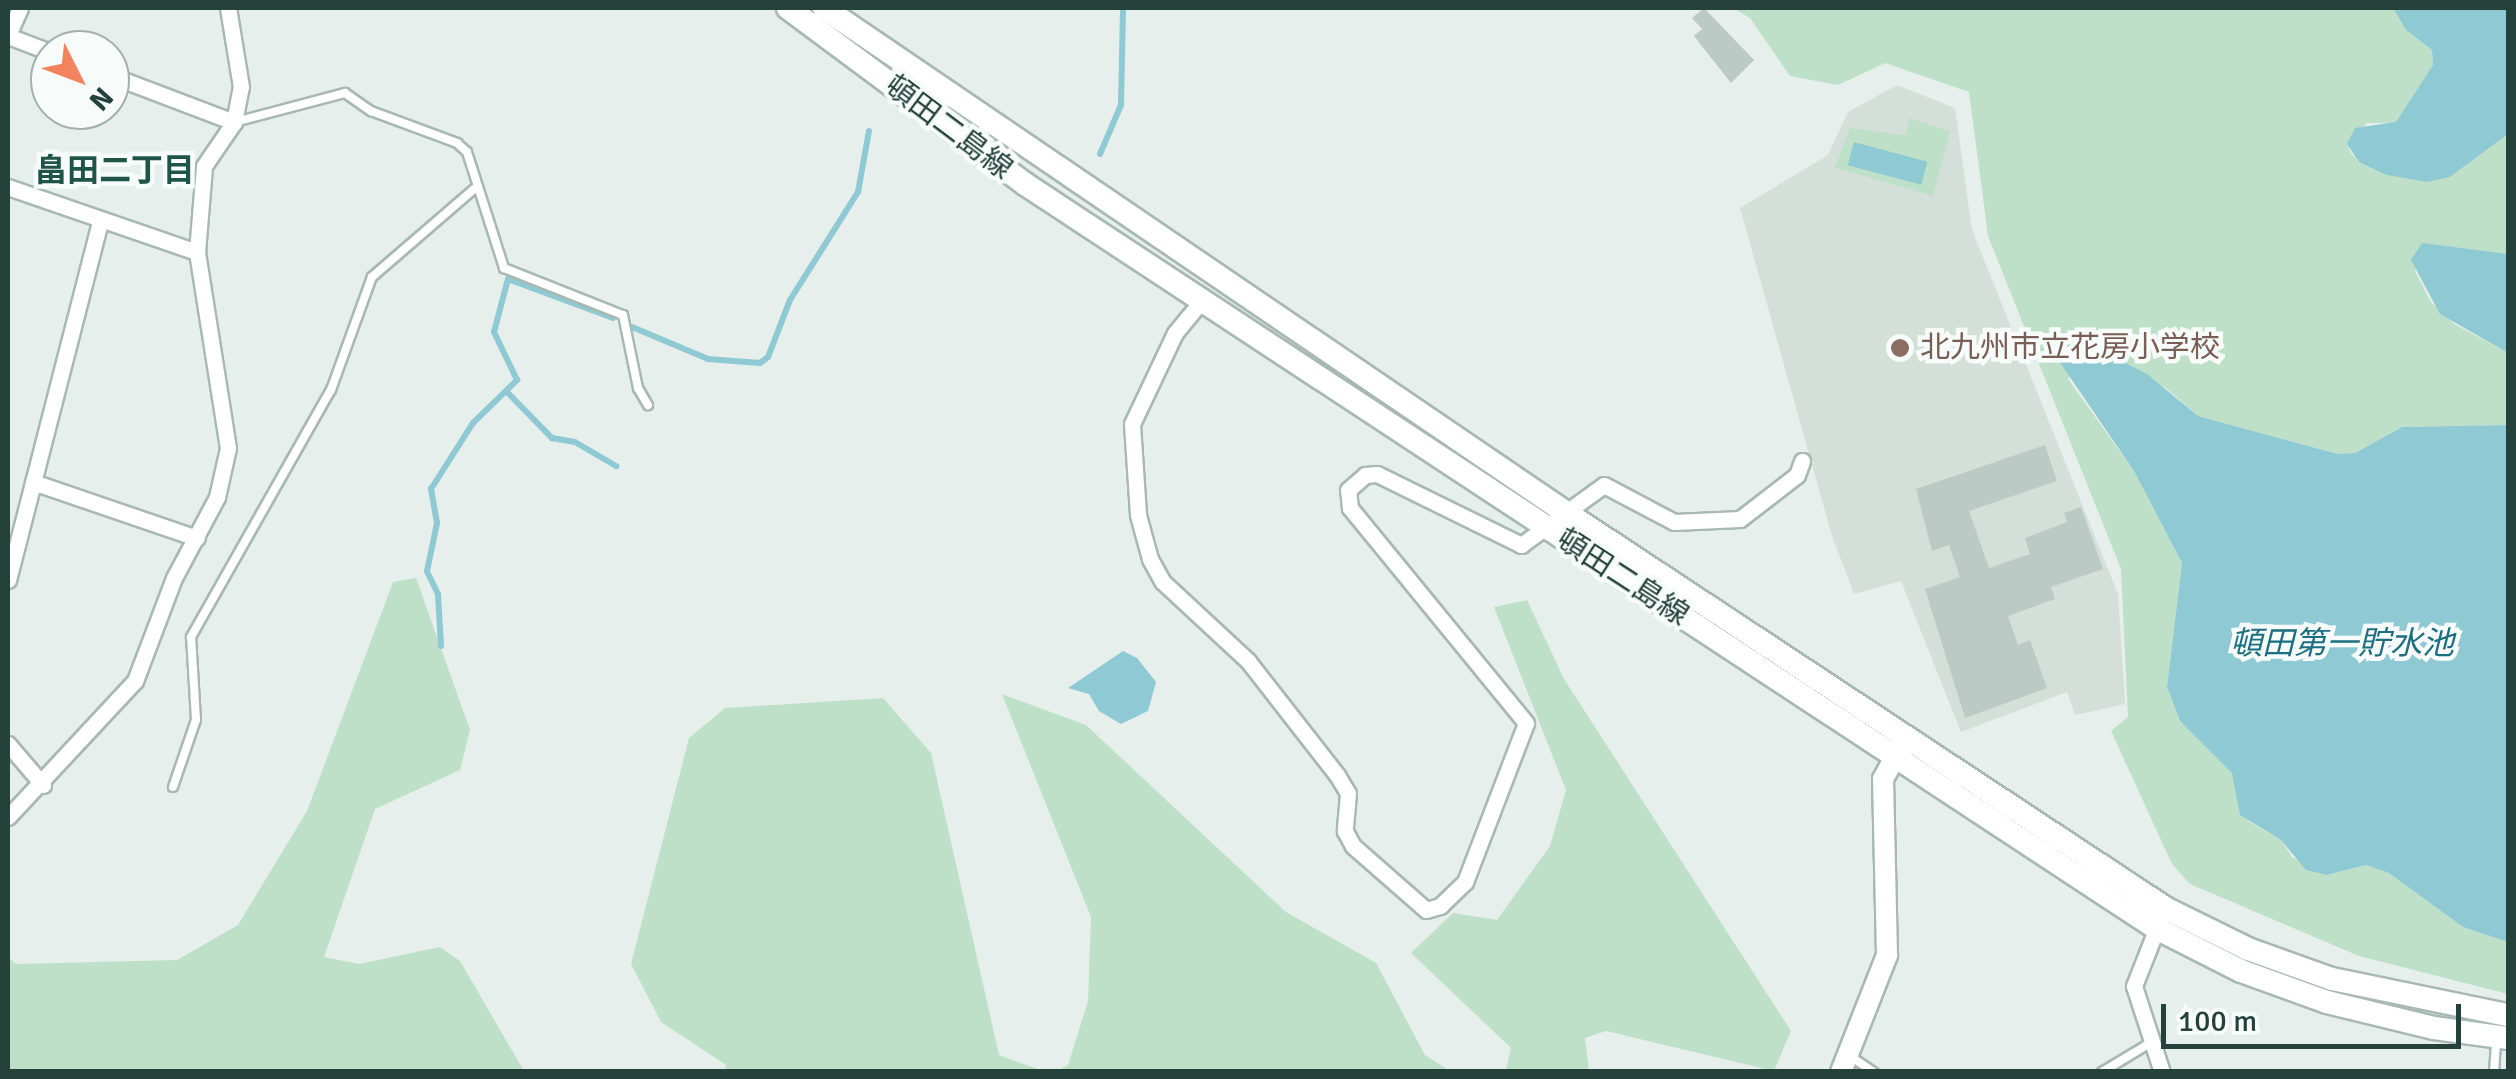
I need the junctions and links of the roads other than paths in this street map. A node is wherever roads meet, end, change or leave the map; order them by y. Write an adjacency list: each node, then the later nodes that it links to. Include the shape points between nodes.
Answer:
1 (20, 8): 5 (street)
2 (228, 8): 7 (street, via 241,86)
3 (788, 8): 12 (main road, 頓田二島線, via 1024,184)
4 (824, 8): 16 (main road, 頓田二島線)
5 (8, 35)
6 (130, 83): 7 (street)
7 (234, 122): 9 (lane, via 344,93 372,111 457,143 467,152); 11 (street, via 204,166)
8 (8, 186): 10 (street)
9 (474, 189): 13 (lane, via 504,268 623,314 638,388); 23 (lane, via 372,277 331,390 191,637 196,720)
10 (100, 221): 11 (street); 15 (street)
11 (197, 252): 18 (street, via 228,448)
12 (1203, 298): 17 (main road, 頓田二島線); 17 (street, via 1175,333 1132,424 1138,515 1150,559 1163,582 1259,674 1337,774 1348,793 1345,831 1353,846 1426,910 1465,882 1526,722 1350,508 1348,490 1377,474 1521,545)
13 (648, 404)
14 (1802, 461): 16 (street, via 1797,474 1740,518 1674,522 1604,485)
15 (32, 482): 18 (street); 19 (street)
16 (1565, 512): 17 (street); 21 (main road, 頓田二島線)
17 (1542, 526): 21 (main road, 頓田二島線)
18 (197, 538): 22 (street, via 135,681)
19 (8, 580)
20 (8, 744): 22 (street)
21 (1901, 747): 25 (main road, 頓田二島線); 29 (street, via 1883,779 1886,955)
22 (44, 785): 24 (street)
23 (173, 787)
24 (8, 817)
25 (2161, 918): 26 (main road, 頓田二島線, via 2332,979); 27 (main road, 頓田二島線, via 2241,971 2328,1002); 28 (street, via 2134,986)
26 (2508, 1014)
27 (2503, 1037): 33 (lane)
28 (2150, 1044): 31 (lane); 32 (street)
29 (1845, 1064): 30 (lane)
30 (1874, 1072)
31 (2102, 1072)
32 (2162, 1072)
33 (2494, 1072)

